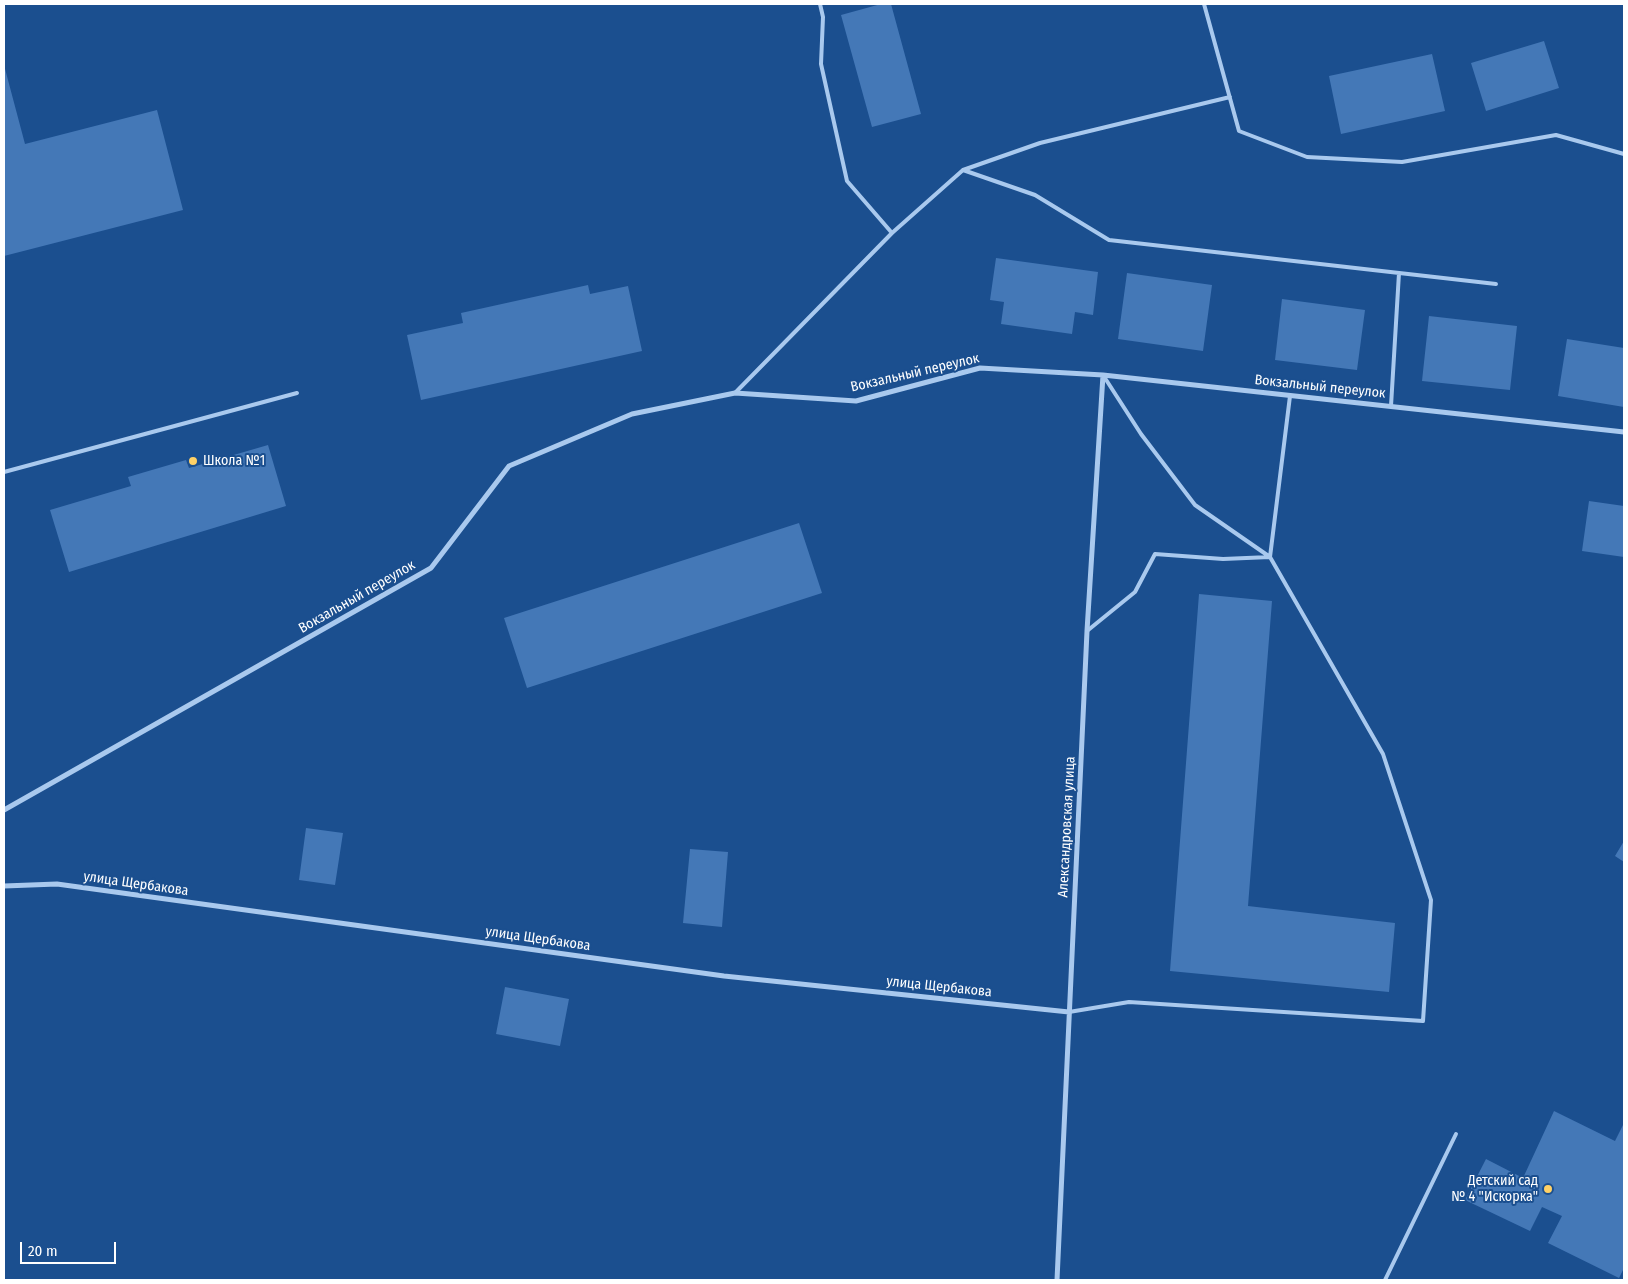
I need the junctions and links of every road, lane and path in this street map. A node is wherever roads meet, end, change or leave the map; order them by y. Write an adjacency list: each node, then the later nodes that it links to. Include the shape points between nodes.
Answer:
1 (820, 4): 6 (lane, via 823,17 821,64 847,181)
2 (1204, 4): 3 (lane)
3 (1230, 97): 4 (lane, via 1239,131 1307,157 1402,162 1556,135); 5 (lane, via 1040,143)
4 (1624, 154)
5 (963, 170): 6 (lane); 7 (lane, via 1035,195 1109,240)
6 (892, 233): 11 (lane)
7 (1399, 273): 8 (lane); 13 (lane)
8 (1496, 284)
9 (1103, 375): 11 (street, Вокзальный переулок, via 980,368 856,401); 12 (street, Вокзальный переулок); 16 (lane, via 1141,434 1196,505); 17 (street, Александровская улица)
10 (297, 393): 15 (lane)
11 (735, 394): 18 (street, Вокзальный переулок, via 632,414 509,466 431,568)
12 (1290, 396): 13 (street, Вокзальный переулок); 16 (lane)
13 (1391, 406): 14 (street, Вокзальный переулок)
14 (1624, 432)
15 (4, 472)
16 (1270, 557): 17 (lane, via 1222,559 1155,554 1135,592); 20 (lane, via 1383,754 1431,900 1423,1021 1129,1002)
17 (1087, 631): 20 (street, Александровская улица)
18 (4, 810)
19 (4, 886): 20 (street, улица Щербакова, via 57,884 724,976)
20 (1069, 1012): 22 (street, Александровская улица)
21 (1456, 1134): 23 (lane)
22 (1057, 1280)
23 (1385, 1280)

